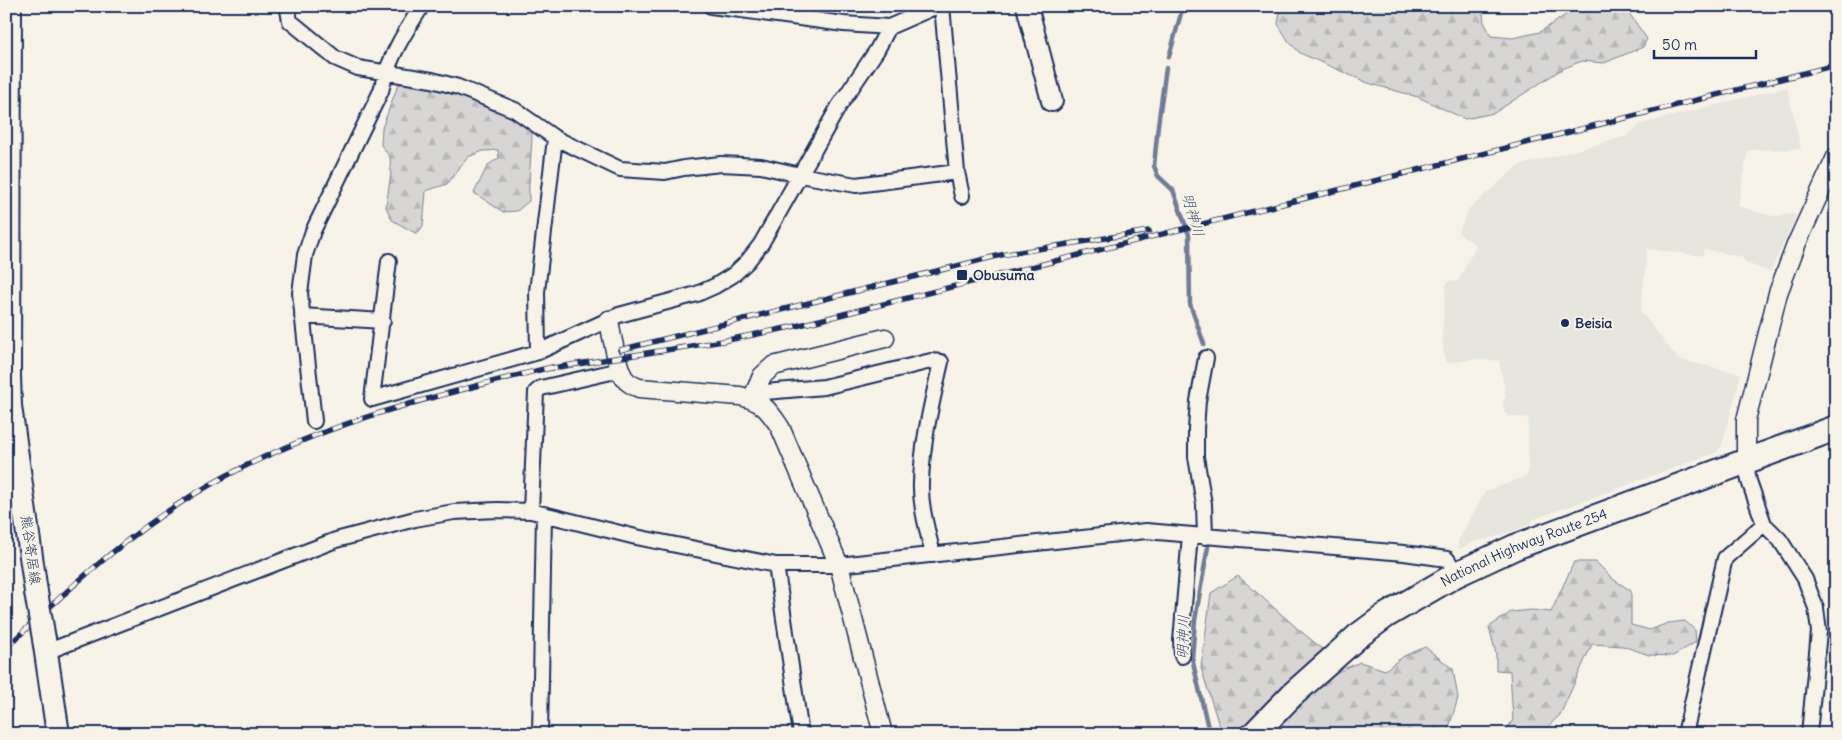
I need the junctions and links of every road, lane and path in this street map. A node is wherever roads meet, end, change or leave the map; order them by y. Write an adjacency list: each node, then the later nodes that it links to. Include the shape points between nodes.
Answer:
1 (10, 6): 36 (main road, 熊谷寄居線, bridge, via 10,406)
2 (290, 6): 9 (street, via 290,21 335,58 358,68)
3 (422, 6): 9 (street)
4 (711, 6): 8 (street)
5 (936, 6): 8 (street)
6 (942, 6): 13 (street)
7 (1028, 6): 10 (main road)
8 (889, 27): 14 (street)
9 (385, 72): 11 (street, via 458,87 515,110); 17 (street, via 381,91 313,231 305,255 300,293)
10 (1052, 101)
11 (555, 138): 14 (street, via 620,169 665,172 721,164 761,166); 21 (street, via 537,292)
12 (1836, 157): 27 (street, via 1778,292 1746,420)
13 (958, 172): 14 (street, via 856,185); 15 (street)
14 (800, 176): 18 (street, via 761,244 732,275 697,294)
15 (962, 196)
16 (389, 261): 19 (street)
17 (302, 316): 19 (street); 25 (street)
18 (608, 320): 21 (street); 23 (street)
19 (383, 321): 21 (street, via 372,399)
20 (885, 338): 24 (street, via 773,366 762,376)
21 (538, 352)
22 (1206, 358): 31 (street, via 1196,429)
23 (620, 370): 24 (street, via 625,380 639,388); 28 (street, via 541,388 536,392)
24 (752, 399): 32 (street, via 765,392 824,387 931,360 941,362 926,431 921,484); 34 (street, via 767,409 780,427)
25 (314, 421)
26 (1836, 428): 27 (highway, National Highway Route 254)
27 (1746, 463): 29 (street); 35 (highway, National Highway Route 254, via 1520,545)
28 (537, 513): 33 (street); 36 (street, via 496,510 454,512 336,540); 39 (street)
29 (1764, 524): 43 (street, via 1725,558); 44 (street, via 1780,540 1805,579 1816,608 1818,632)
30 (1190, 535): 31 (street); 32 (street, via 1146,531); 37 (street)
31 (1205, 537): 35 (street, via 1404,553 1447,560)
32 (933, 555): 34 (street)
33 (776, 565): 34 (street); 40 (street)
34 (839, 565): 41 (street)
35 (1456, 574): 42 (highway, National Highway Route 254, via 1384,616 1358,636)
36 (45, 646): 38 (main road, 熊谷寄居線)
37 (1182, 656)
38 (58, 734)
39 (540, 734)
40 (801, 734)
41 (883, 734)
42 (1254, 734)
43 (1686, 734)
44 (1810, 734)

